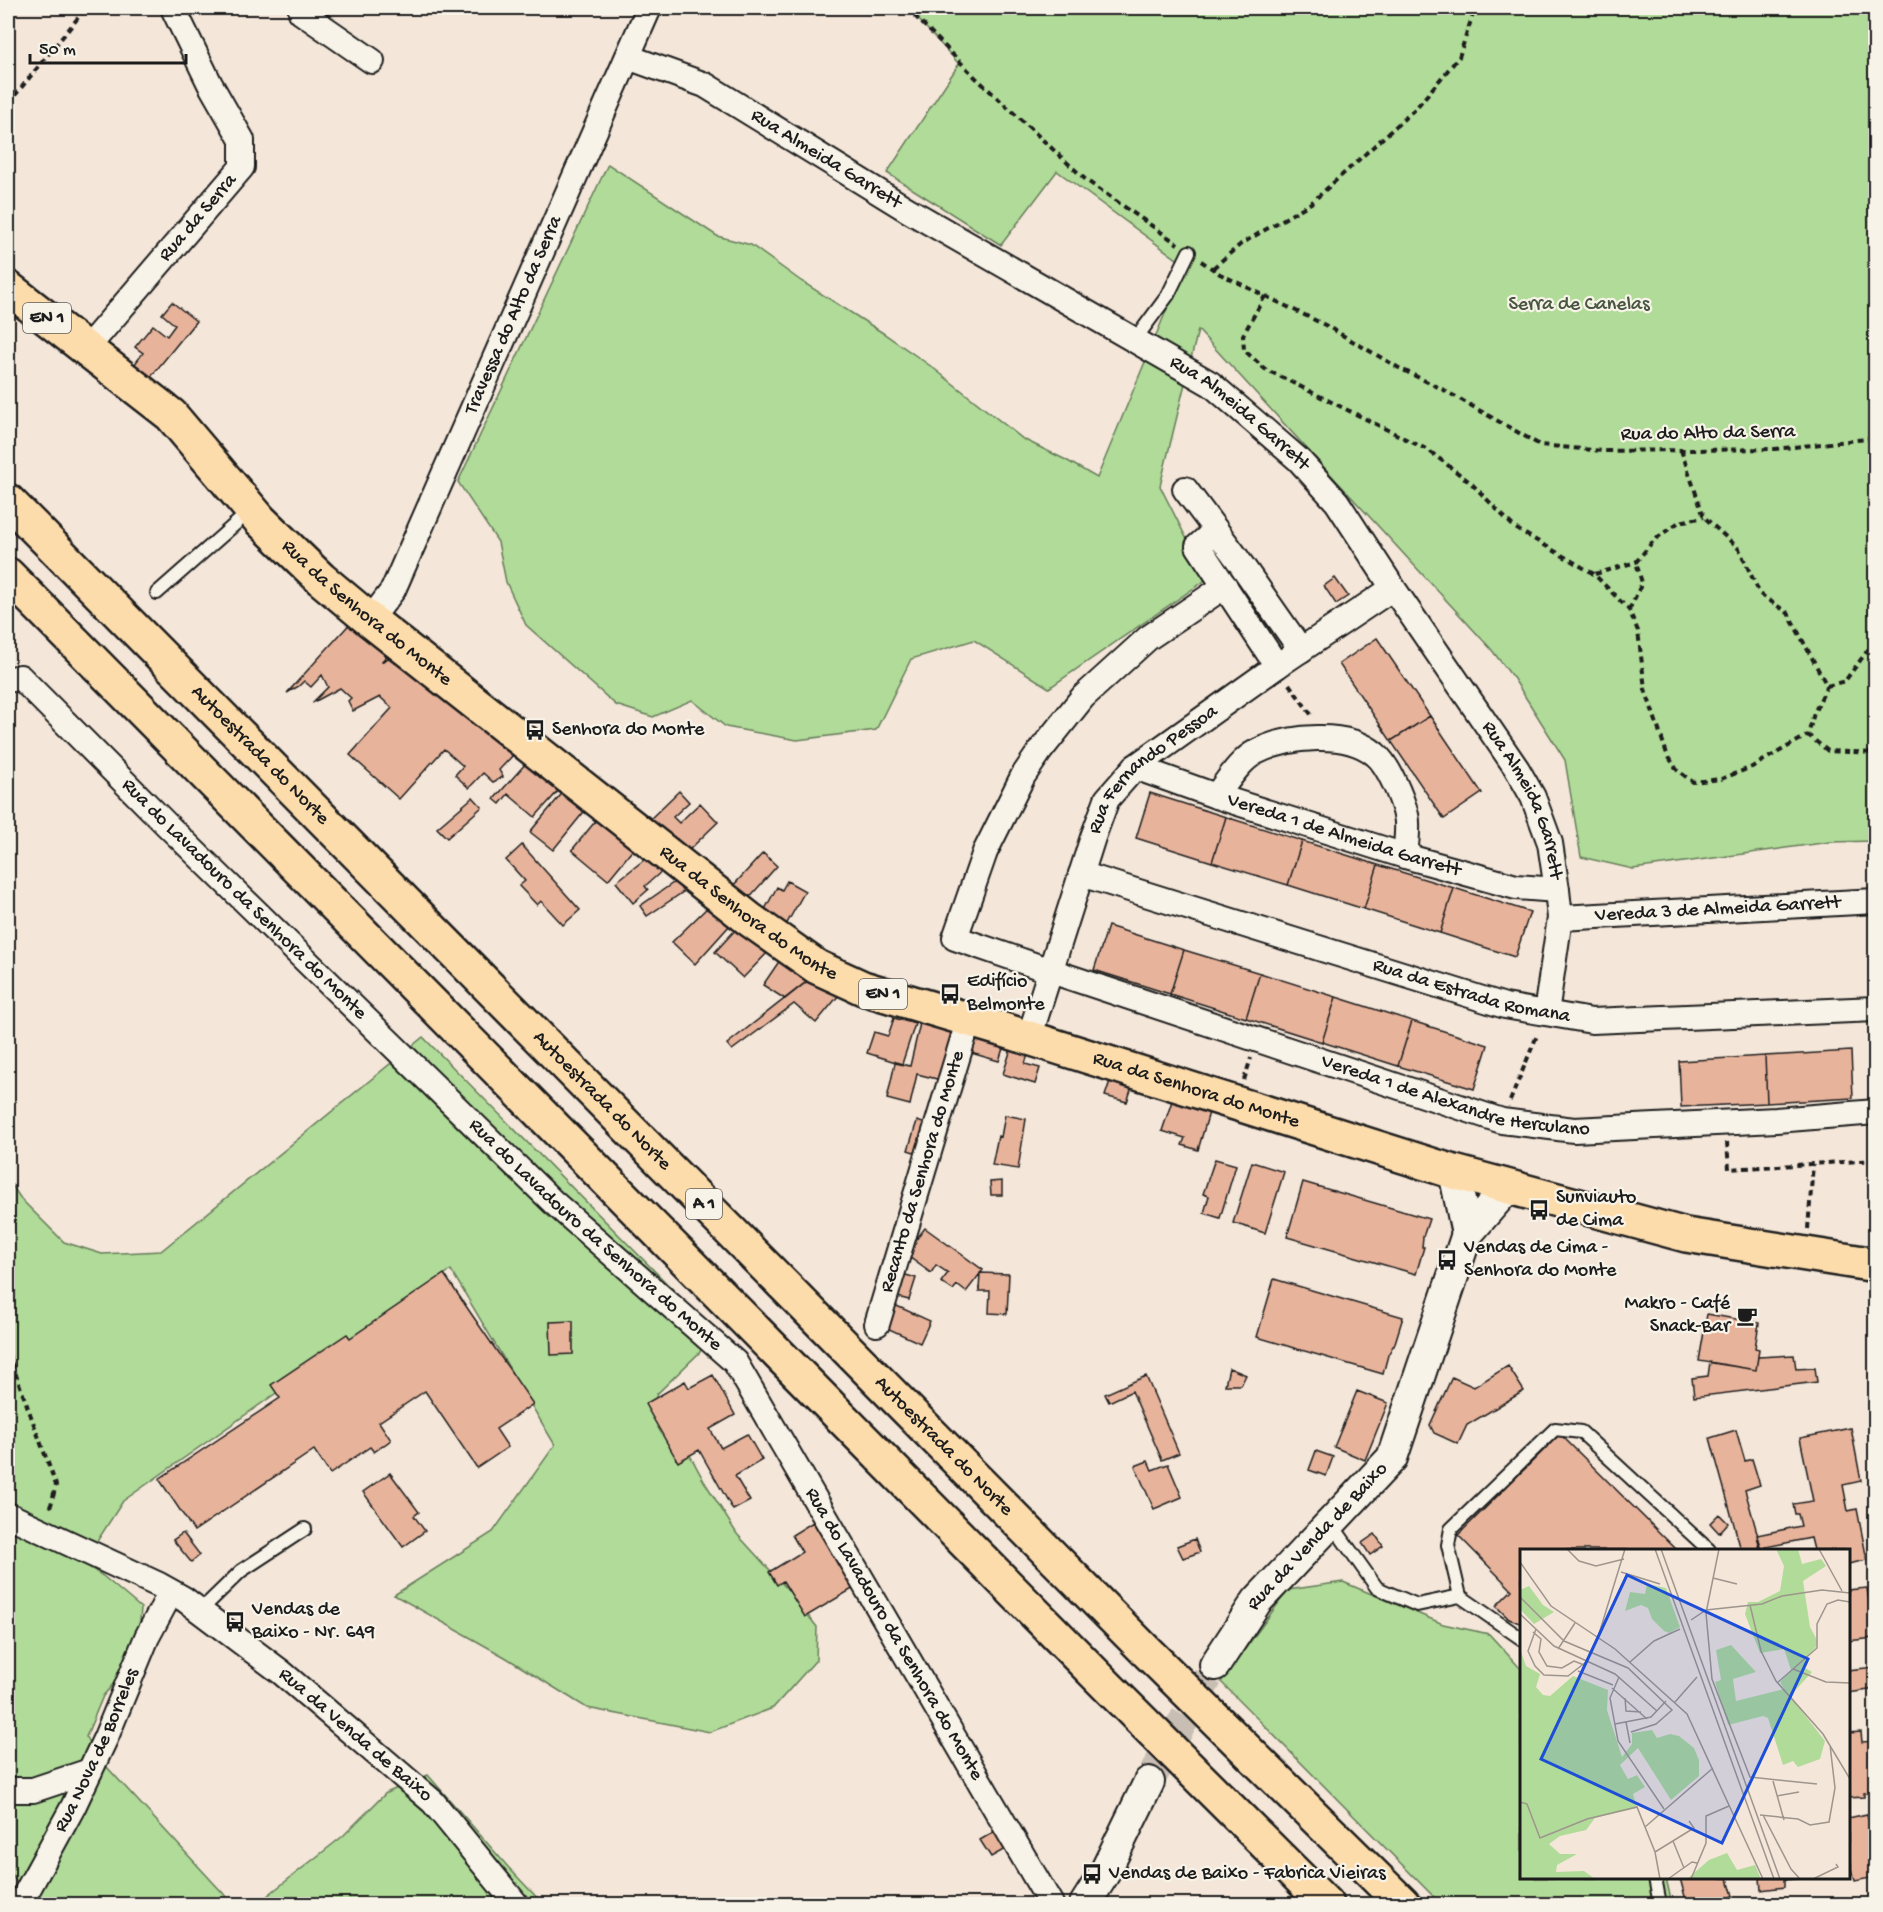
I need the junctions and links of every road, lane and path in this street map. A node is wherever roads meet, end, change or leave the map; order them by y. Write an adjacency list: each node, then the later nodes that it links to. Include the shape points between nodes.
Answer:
1 (86, 8): 9 (path)
2 (173, 8): 15 (street, Rua da Serra, via 242,140 243,167)
3 (304, 8): 8 (street, via 301,12)
4 (649, 8): 7 (street, Travessa do Alto da Serra)
5 (907, 8): 10 (path, via 990,92 1086,180)
6 (1475, 8): 11 (path, via 1459,57 1416,108 1311,203 1241,244)
7 (628, 57): 14 (street, Rua Almeida Garrett, via 705,85 908,210); 30 (street, Travessa do Alto da Serra, via 393,590)
8 (372, 61)
9 (8, 104)
10 (1189, 252): 11 (path); 14 (lane, via 1168,295)
11 (1213, 268): 13 (path)
12 (8, 288): 15 (main road, Rua da Senhora do Monte / EN 1)
13 (1265, 296): 17 (path, Rua do Alto da Serra, via 1540,445 1603,451); 24 (path, via 1243,335 1244,350 1265,369 1428,450 1471,483 1515,528)
14 (1134, 341): 27 (street, Rua Almeida Garrett, via 1211,384 1299,460 1336,502)
15 (87, 348): 20 (main road, Rua da Senhora do Monte / EN 1, via 171,415)
16 (1875, 438): 17 (path, Rua do Alto da Serra, via 1775,449)
17 (1681, 450): 21 (path)
18 (1185, 489): 22 (street)
19 (8, 501): 85 (main road, Autoestrada do Norte / A 1, via 1144,1649)
20 (251, 510): 28 (lane); 30 (main road, Rua da Senhora do Monte / EN 1, via 321,579)
21 (1704, 517): 23 (path, via 1679,522 1654,540); 35 (path, via 1739,549 1760,594 1788,613)
22 (1216, 530): 26 (street, via 1198,546); 32 (street)
23 (1636, 562): 24 (path); 29 (path, via 1642,583)
24 (1594, 574): 29 (path)
25 (8, 575): 84 (main road)
26 (1225, 586): 33 (street); 47 (street, Vereda 1 de Alexandre Herculano, via 1148,638 1083,697 1023,776 985,852 955,938)
27 (1393, 588): 32 (street, Rua Fernando Pessoa); 44 (street, Rua Almeida Garrett, via 1533,797 1551,843)
28 (158, 593)
29 (1629, 610): 38 (path, via 1638,631 1645,689 1667,754 1677,770 1693,782 1721,779 1752,768)
30 (370, 620): 50 (main road, Rua da Senhora do Monte / EN 1, via 749,919 817,967 863,988)
31 (1875, 639): 35 (path, via 1845,681)
32 (1301, 650): 33 (street, Rua Fernando Pessoa)
33 (1277, 666): 40 (street, Rua Fernando Pessoa)
34 (8, 680): 82 (street, Rua do Lavadouro da Senhora do Monte, via 20,676 553,1202 735,1362)
35 (1827, 686): 38 (path)
36 (1295, 692): 37 (path)
37 (1306, 708)
38 (1808, 735): 39 (path, via 1828,751)
39 (1875, 753)
40 (1135, 767): 41 (street, Vereda 1 de Almeida Garrett); 43 (street, Rua Fernando Pessoa, via 1107,799)
41 (1216, 796): 42 (street, Vereda 1 de Almeida Garrett); 42 (street, via 1254,752 1284,741 1315,737 1350,741 1375,754 1393,780 1406,816)
42 (1406, 856): 44 (street, Vereda 1 de Almeida Garrett, via 1516,887)
43 (1081, 874): 47 (street, Rua Fernando Pessoa); 49 (street, Rua da Estrada Romana, via 1505,1006)
44 (1557, 890): 46 (street, Rua Almeida Garrett)
45 (1875, 901): 46 (street, Vereda 3 de Almeida Garrett)
46 (1560, 918): 49 (street, Rua Almeida Garrett)
47 (1051, 971): 51 (street, Rua Fernando Pessoa); 55 (street, Vereda 1 de Alexandre Herculano)
48 (1875, 1009): 49 (street, Rua da Estrada Romana, via 1592,1021)
49 (1546, 1013): 55 (path)
50 (969, 1019): 51 (main road, Rua da Senhora do Monte / EN 1); 64 (street, Recanto da Senhora do Monte)
51 (1029, 1038): 53 (main road, Rua da Senhora do Monte / EN 1)
52 (1252, 1055): 53 (path)
53 (1237, 1103): 59 (main road, Rua da Senhora do Monte / EN 1)
54 (1875, 1112): 55 (street, Vereda 1 de Alexandre Herculano, via 1574,1130)
55 (1502, 1121)
56 (1737, 1139): 58 (path, via 1727,1140 1729,1168)
57 (1875, 1160): 58 (path)
58 (1813, 1164): 62 (path)
59 (1454, 1172): 60 (main road, Rua da Senhora do Monte / EN 1); 61 (street)
60 (1509, 1186): 61 (street); 62 (main road, Rua da Senhora do Monte / EN 1, via 1686,1235)
61 (1467, 1234): 67 (street, Rua da Venda de Baixo, via 1392,1458)
62 (1806, 1254): 63 (main road, Rua da Senhora do Monte / EN 1)
63 (1875, 1264)
64 (877, 1324)
65 (8, 1353): 68 (path, via 56,1485 51,1505)
66 (8, 1515): 68 (street, Rua da Venda de Baixo)
67 (1330, 1522): 72 (lane, via 1377,1588 1417,1605); 75 (street, Rua da Venda de Baixo, via 1257,1601)
68 (30, 1524): 71 (street, Rua da Venda de Baixo)
69 (305, 1529): 73 (lane, via 241,1571)
70 (1707, 1549): 72 (lane, via 1581,1432 1555,1429 1451,1529 1448,1545)
71 (171, 1592): 73 (street, Rua da Venda de Baixo); 76 (street, Rua Nova de Borreles, via 147,1637)
72 (1460, 1596): 74 (lane)
73 (200, 1611): 81 (street, Rua da Venda de Baixo, via 281,1672 433,1802)
74 (1520, 1638)
75 (1215, 1665)
76 (90, 1771): 78 (street, via 33,1790); 80 (street, Rua Nova de Borreles)
77 (1149, 1782): 83 (street)
78 (8, 1790)
79 (1655, 1879): 86 (lane)
80 (20, 1905)
81 (516, 1905)
82 (1051, 1905)
83 (1085, 1905)
84 (1326, 1905)
85 (1403, 1905)
86 (1660, 1905)

